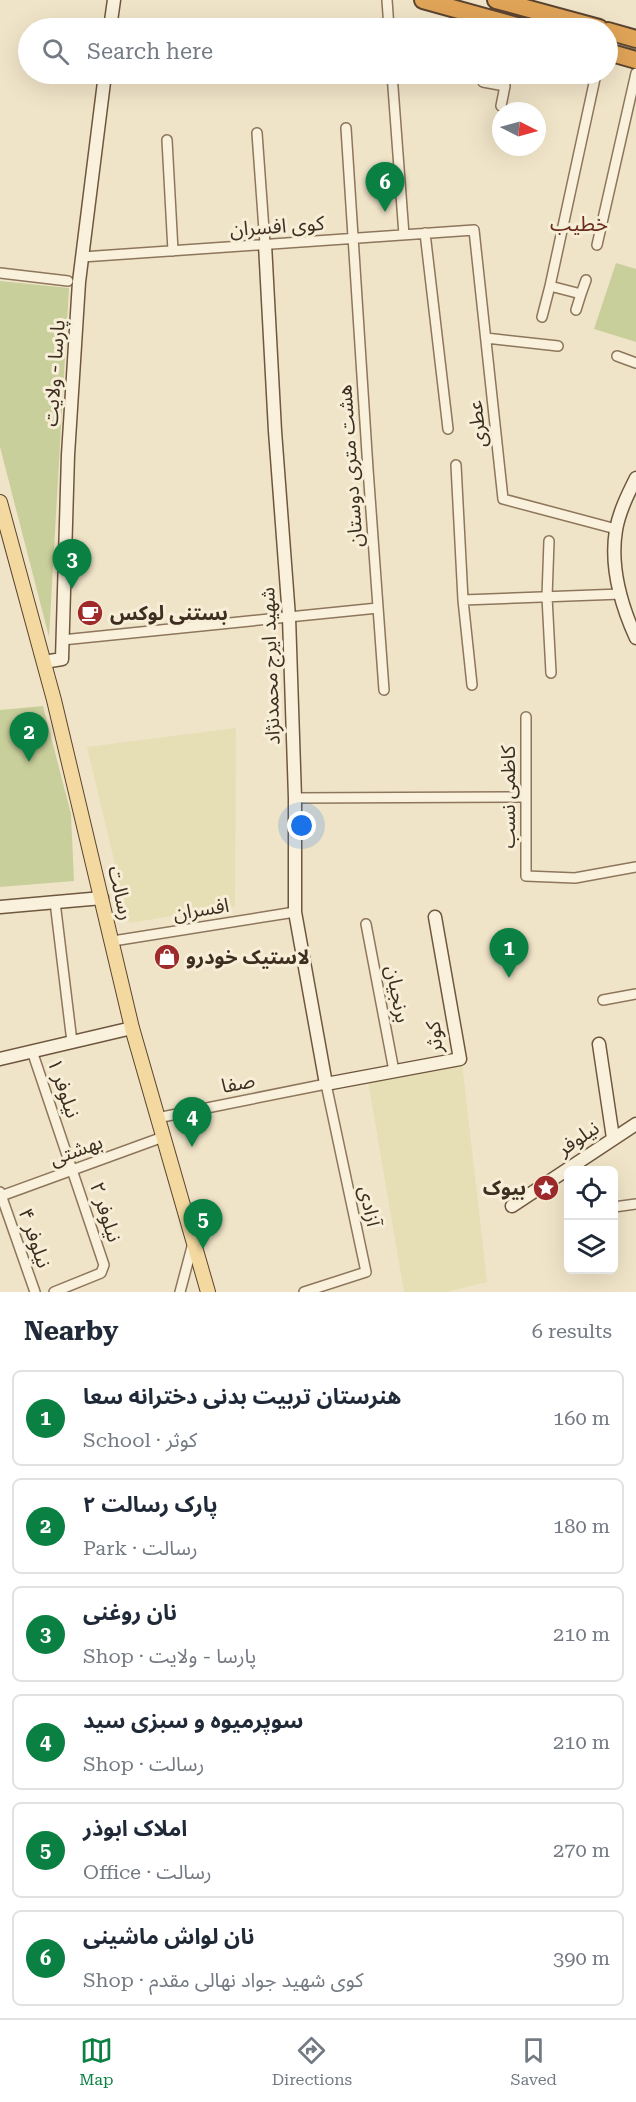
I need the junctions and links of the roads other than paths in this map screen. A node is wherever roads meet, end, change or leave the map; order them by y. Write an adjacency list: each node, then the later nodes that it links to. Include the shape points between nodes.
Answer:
1 (114, 0): 6 (street)
2 (387, 0): 7 (street)
3 (423, 0): 8 (highway)
4 (496, 0): 5 (highway)
5 (530, 4): 9 (highway)
6 (111, 18)
7 (388, 18)
8 (473, 18)
9 (570, 18)
10 (618, 34): 11 (highway)
11 (636, 39)
12 (618, 55): 13 (highway)
13 (636, 60)
14 (636, 74): 28 (street)
15 (104, 84): 30 (street, پارسا - ولایت)
16 (393, 84): 25 (street)
17 (494, 84): 19 (street, via 505,86)
18 (594, 84): 34 (street)
19 (502, 102)
20 (346, 128): 26 (street, هشت متری دوستان)
21 (257, 133): 27 (street)
22 (167, 140): 29 (street)
23 (474, 230): 24 (street, کوی افسران); 38 (street, عطری)
24 (425, 233): 25 (street, کوی افسران); 42 (street)
25 (404, 235): 26 (street, کوی افسران)
26 (353, 238): 27 (street, کوی افسران); 52 (street, هشت متری دوستان)
27 (265, 244): 29 (street, کوی افسران); 53 (street, شهید ایرج محمدنژاد)
28 (597, 244)
29 (173, 251): 30 (street, کوی افسران)
30 (82, 257): 55 (street, پارسا - ولایت, via 68,455)
31 (0, 273): 32 (street)
32 (68, 280)
33 (586, 280): 35 (street)
34 (550, 286): 35 (street); 37 (street)
35 (581, 294): 36 (street)
36 (576, 310)
37 (542, 317)
38 (486, 338): 39 (street); 46 (street, عطری, via 504,499)
39 (558, 346)
40 (617, 356): 41 (street)
41 (636, 363)
42 (448, 429)
43 (456, 465): 51 (street)
44 (636, 478): 46 (street)
45 (0, 502): 47 (main road, رسالت)
46 (616, 529): 49 (street, via 615,563)
47 (4, 530): 56 (main road, رسالت)
48 (549, 541): 50 (street)
49 (621, 594): 50 (street); 54 (street)
50 (547, 597): 51 (street); 57 (street)
51 (463, 600): 58 (street)
52 (378, 609): 53 (street); 59 (street, هشت متری دوستان)
53 (289, 617): 55 (street); 62 (street, شهید ایرج محمدنژاد)
54 (636, 638)
55 (62, 640): 56 (street, پارسا - ولایت, via 62,659)
56 (44, 663): 64 (main road, رسالت)
57 (551, 673)
58 (472, 685)
59 (384, 690)
60 (526, 717): 61 (street, کاظمی نسب)
61 (526, 797): 62 (street); 63 (street, کاظمی نسب, via 526,876 574,878)
62 (295, 798): 67 (street, شهید ایرج محمدنژاد)
63 (636, 867)
64 (102, 898): 65 (street); 70 (main road, رسالت)
65 (55, 902): 66 (street); 74 (street)
66 (0, 907)
67 (295, 912): 70 (street, افسران); 79 (street, شهید ایرج محمدنژاد)
68 (435, 917): 78 (street, کوثر, via 460,1059)
69 (366, 924): 78 (street, برنجیان)
70 (113, 941): 73 (main road, رسالت)
71 (636, 994): 72 (street)
72 (603, 1000)
73 (132, 1028): 74 (street); 80 (main road, رسالت)
74 (72, 1042): 76 (street)
75 (599, 1044): 83 (street)
76 (32, 1051): 77 (street); 84 (street, نیلوفر ۱)
77 (0, 1059)
78 (394, 1071): 79 (street, کوثر)
79 (326, 1084): 80 (street, صفا); 94 (street, آزادی, via 366,1272)
80 (157, 1118): 82 (main road, رسالت)
81 (636, 1124): 83 (street, نیلوفر)
82 (163, 1137): 84 (street, بهشتی); 89 (main road, رسالت)
83 (614, 1138): 87 (street, نیلوفر)
84 (73, 1170): 85 (street, بهشتی); 91 (street, نیلوفر ۲, via 104,1265 101,1273)
85 (1, 1194): 90 (street, نیلوفر ۴)
86 (636, 1204): 88 (street)
87 (512, 1206)
88 (618, 1206)
89 (193, 1243): 92 (street); 93 (main road, رسالت)
90 (35, 1292)
91 (54, 1292)
92 (180, 1292)
93 (208, 1292)
94 (304, 1292)

